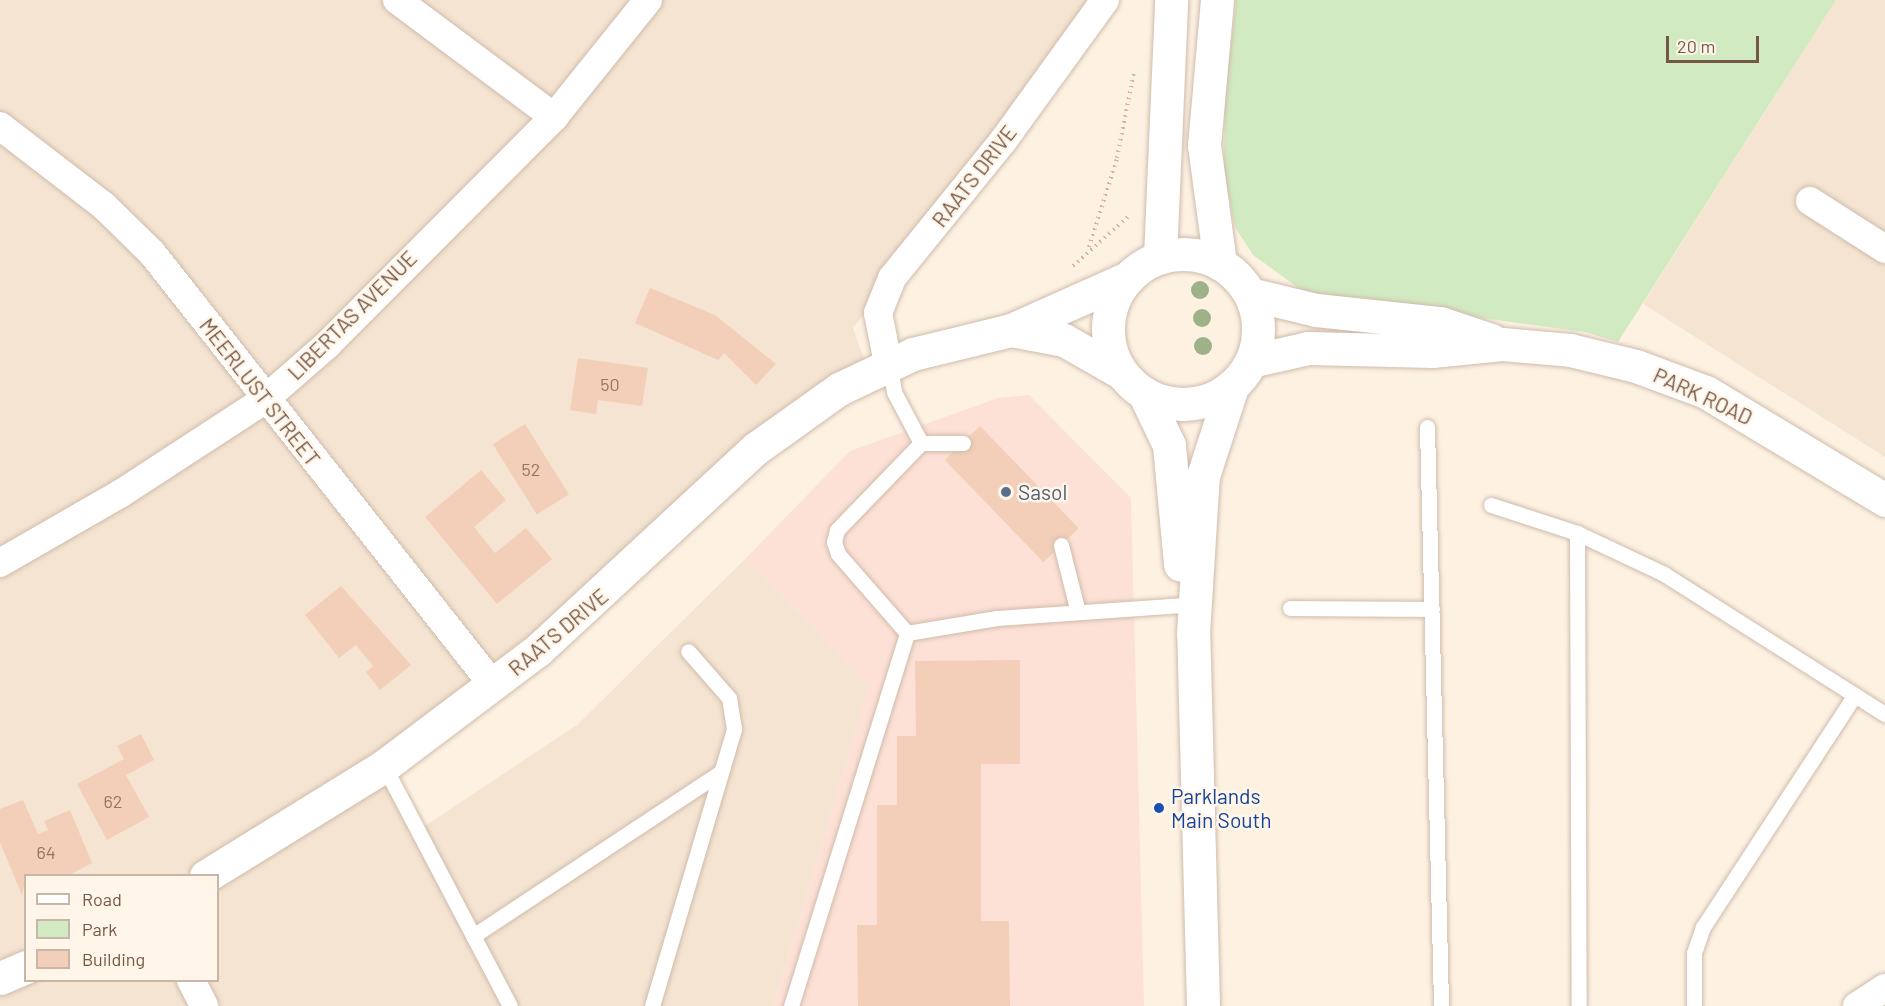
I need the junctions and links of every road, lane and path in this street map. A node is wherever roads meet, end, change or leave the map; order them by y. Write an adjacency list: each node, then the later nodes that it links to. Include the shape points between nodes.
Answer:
1 (397, 0): 7 (street)
2 (648, 0): 7 (street, LIBERTAS AVENUE)
3 (1105, 0): 21 (street, RAATS DRIVE, via 1003,141 892,278 878,312)
4 (1171, 0): 13 (street)
5 (1217, 0): 14 (street, via 1204,145)
6 (1136, 63): 11 (path, via 1117,158)
7 (554, 117): 25 (street, LIBERTAS AVENUE, via 327,345)
8 (0, 126): 25 (street, MEERLUST STREET, via 104,206 152,253)
9 (1810, 201): 12 (street)
10 (1134, 213): 11 (path)
11 (1089, 247): 15 (path)
12 (1885, 249)
13 (1160, 257): 14 (street, via 1185,254); 16 (street)
14 (1220, 264): 17 (street)
15 (1067, 274)
16 (1128, 278): 18 (street, RAATS DRIVE); 22 (street, via 1107,325)
17 (1250, 294): 19 (street, PARK ROAD, via 1316,310 1440,323); 20 (street, via 1258,334)
18 (1011, 330): 21 (street, RAATS DRIVE); 22 (street, RAATS DRIVE, via 1064,340)
19 (1502, 344): 20 (street, PARK ROAD, via 1432,351 1308,348); 29 (street, PARK ROAD, via 1570,350 1636,366 1706,392)
20 (1251, 361): 23 (street)
21 (888, 363): 27 (lane, via 894,392); 40 (street, RAATS DRIVE, via 839,388 762,443 588,609)
22 (1120, 372): 24 (street)
23 (1232, 387): 24 (street, via 1203,402 1181,405); 37 (street, via 1203,476)
24 (1145, 395): 37 (street, via 1169,445)
25 (264, 400): 33 (street, LIBERTAS AVENUE, via 120,494); 40 (street, MEERLUST STREET)
26 (1427, 427): 35 (lane)
27 (921, 443): 28 (lane); 38 (lane, via 837,530 834,542 838,555)
28 (963, 443)
29 (1885, 500)
30 (1491, 505): 31 (lane)
31 (1577, 533): 41 (lane, via 1664,574); 57 (lane)
32 (1061, 545): 36 (lane)
33 (0, 563)
34 (1290, 608): 35 (lane)
35 (1432, 609): 56 (lane)
36 (1078, 612): 37 (lane); 38 (lane)
37 (1192, 614): 55 (street)
38 (907, 633): 54 (lane)
39 (688, 651): 44 (lane, via 732,708 734,729)
40 (493, 684): 43 (street, RAATS DRIVE)
41 (1855, 695): 42 (lane); 58 (lane, via 1698,937)
42 (1885, 714)
43 (384, 766): 45 (street, RAATS DRIVE); 46 (lane)
44 (719, 773): 46 (lane); 53 (lane)
45 (209, 874)
46 (473, 936): 52 (lane)
47 (24, 968): 48 (street)
48 (0, 978)
49 (192, 982): 51 (street)
50 (1885, 988): 59 (street)
51 (204, 1006)
52 (510, 1006)
53 (652, 1006)
54 (791, 1006)
55 (1203, 1006)
56 (1441, 1006)
57 (1579, 1006)
58 (1694, 1006)
59 (1857, 1006)

